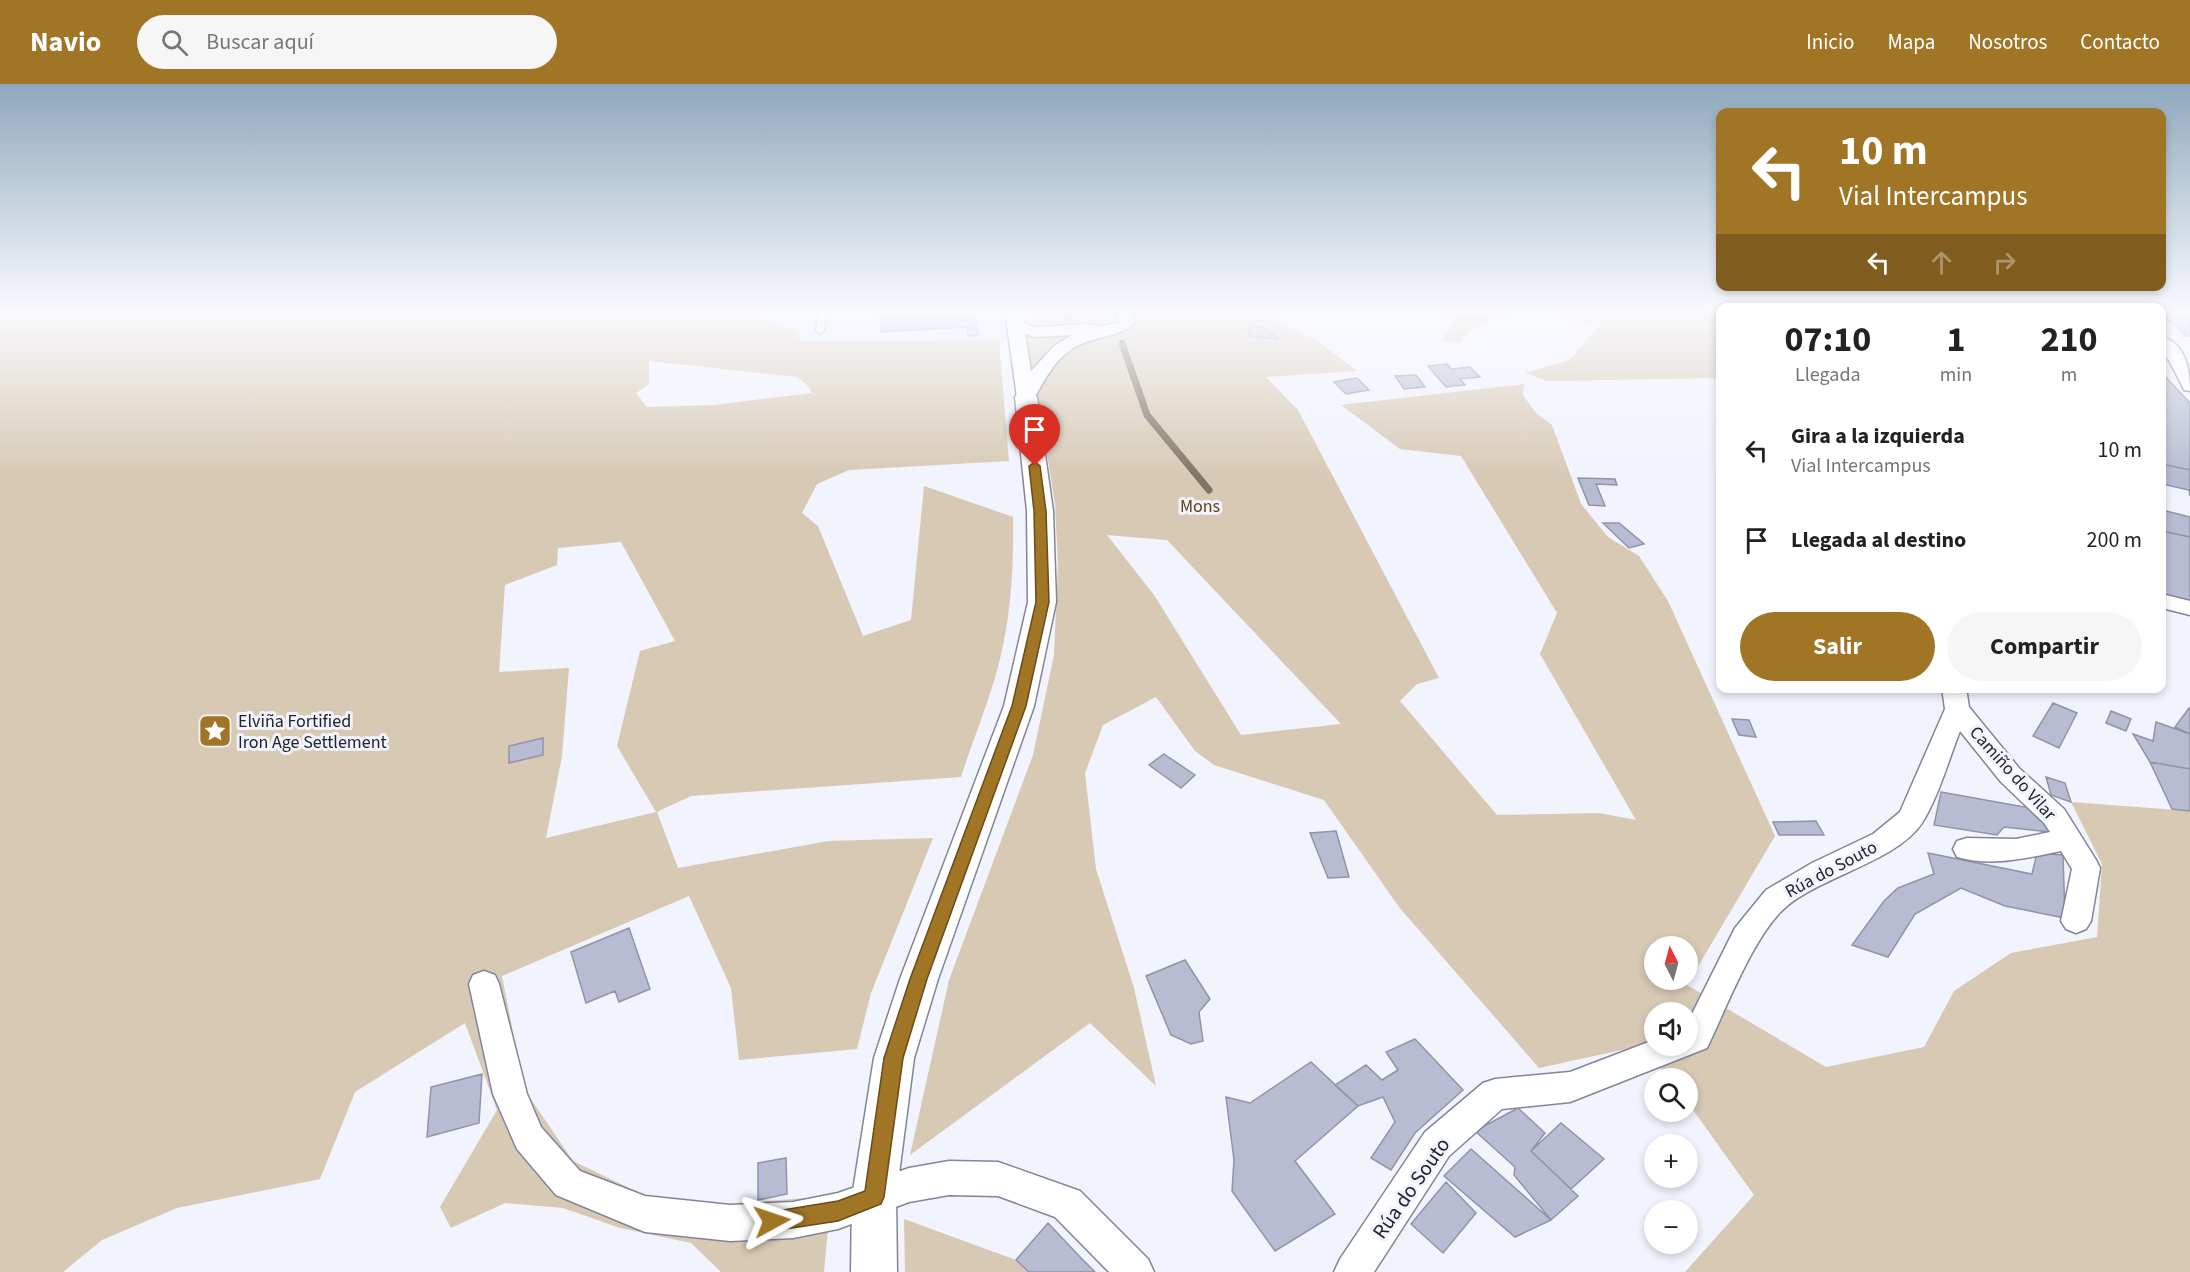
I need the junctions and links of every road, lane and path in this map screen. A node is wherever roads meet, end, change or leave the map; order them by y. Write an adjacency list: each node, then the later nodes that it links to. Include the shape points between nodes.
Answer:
1 (1022, 366): 5 (street)
2 (1042, 366): 5 (street)
3 (2181, 366): 4 (street)
4 (2190, 386)
5 (1026, 397): 15 (street, via 1040,511 1042,602 1019,706 894,1058)
6 (2166, 602): 7 (street)
7 (2190, 608)
8 (1956, 698): 9 (street, Camiño do Vilar, via 2010,775 2054,816); 13 (street, Rúa do Souto, via 1911,818 1882,842 1776,898 1745,937)
9 (2068, 839): 10 (street, Camiño do Vilar, via 2016,850); 11 (street, Camiño do Vilar, via 2086,868)
10 (1967, 849)
11 (2076, 921)
12 (484, 984): 15 (street, via 510,1094 529,1138 568,1183 645,1214 730,1223 793,1220 838,1211)
13 (1698, 1034)
14 (1652, 1056): 18 (street, Rúa do Souto, via 1570,1087 1495,1094 1437,1144)
15 (874, 1197): 16 (street); 17 (street, via 909,1185 949,1178 998,1179 1067,1203)
16 (874, 1272)
17 (1135, 1272)
18 (1353, 1272)

